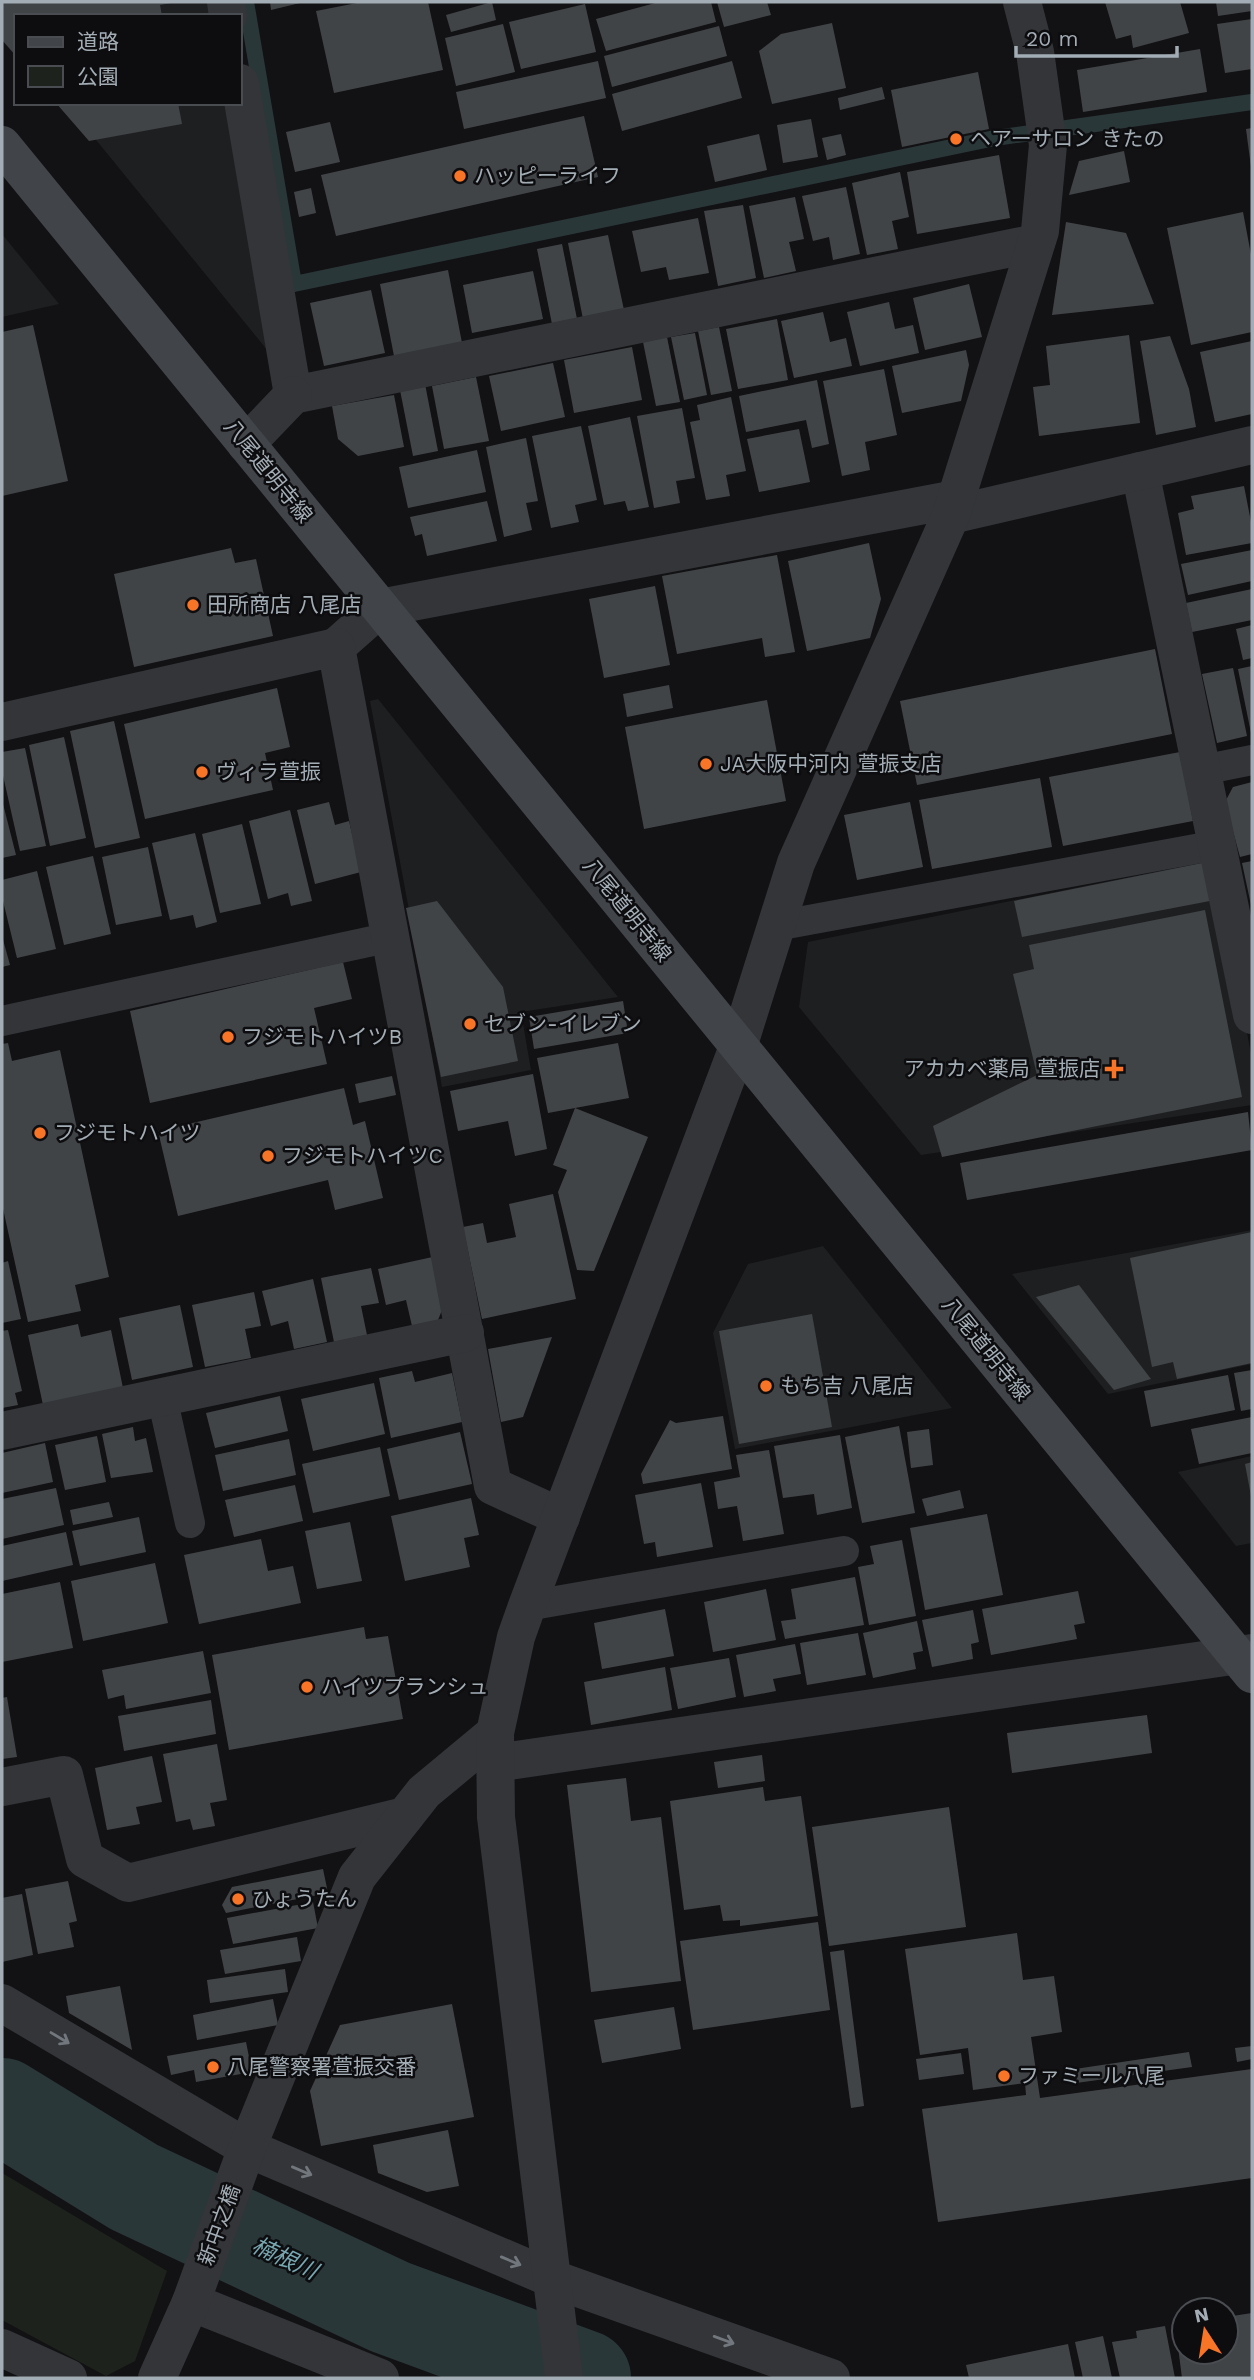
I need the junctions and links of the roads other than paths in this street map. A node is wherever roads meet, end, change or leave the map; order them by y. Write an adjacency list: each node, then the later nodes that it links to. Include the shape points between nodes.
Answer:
1 (1022, 2): 4 (street, via 1035,52 1045,126)
2 (242, 95): 5 (street)
3 (2, 145): 6 (main road, 八尾道明寺線)
4 (1036, 243): 5 (street); 9 (street)
5 (293, 395): 6 (street)
6 (246, 444): 10 (main road, 八尾道明寺線)
7 (1252, 445): 8 (street)
8 (1140, 471): 9 (street); 14 (street)
9 (953, 507): 10 (street); 16 (street, via 796,863)
10 (380, 608): 11 (street); 21 (main road, 八尾道明寺線)
11 (336, 647): 12 (street); 17 (street)
12 (2, 722)
13 (1252, 760): 14 (lane)
14 (1202, 770): 15 (street)
15 (1217, 845): 16 (lane); 18 (street)
16 (776, 926): 21 (street)
17 (391, 937): 20 (lane); 22 (street)
18 (1247, 963): 19 (street)
19 (1252, 1016)
20 (2, 1021)
21 (738, 1047): 25 (street); 29 (main road, 八尾道明寺線)
22 (465, 1333): 23 (street); 25 (street, via 493,1486)
23 (162, 1397): 24 (street); 26 (lane)
24 (2, 1432)
25 (561, 1517): 28 (street)
26 (190, 1523)
27 (844, 1552): 28 (lane)
28 (527, 1606): 30 (street, via 516,1637)
29 (1247, 1661): 30 (street)
30 (495, 1748): 32 (street, 新中之橋, via 424,1792); 35 (street, via 496,1817)
31 (2, 1787): 32 (street, via 64,1775 85,1859 128,1883)
32 (405, 1815): 34 (street, 新中之橋, via 357,1877)
33 (2, 2003): 34 (street, one-way to 34)
34 (247, 2148): 35 (street, one-way to 35); 36 (street, 新中之橋)
35 (555, 2293): 41 (street); 42 (street, one-way to 42)
36 (191, 2302): 39 (street, 新中之橋); 40 (street)
37 (2, 2348): 38 (street)
38 (68, 2378)
39 (157, 2378)
40 (380, 2378)
41 (564, 2378)
42 (831, 2378)

